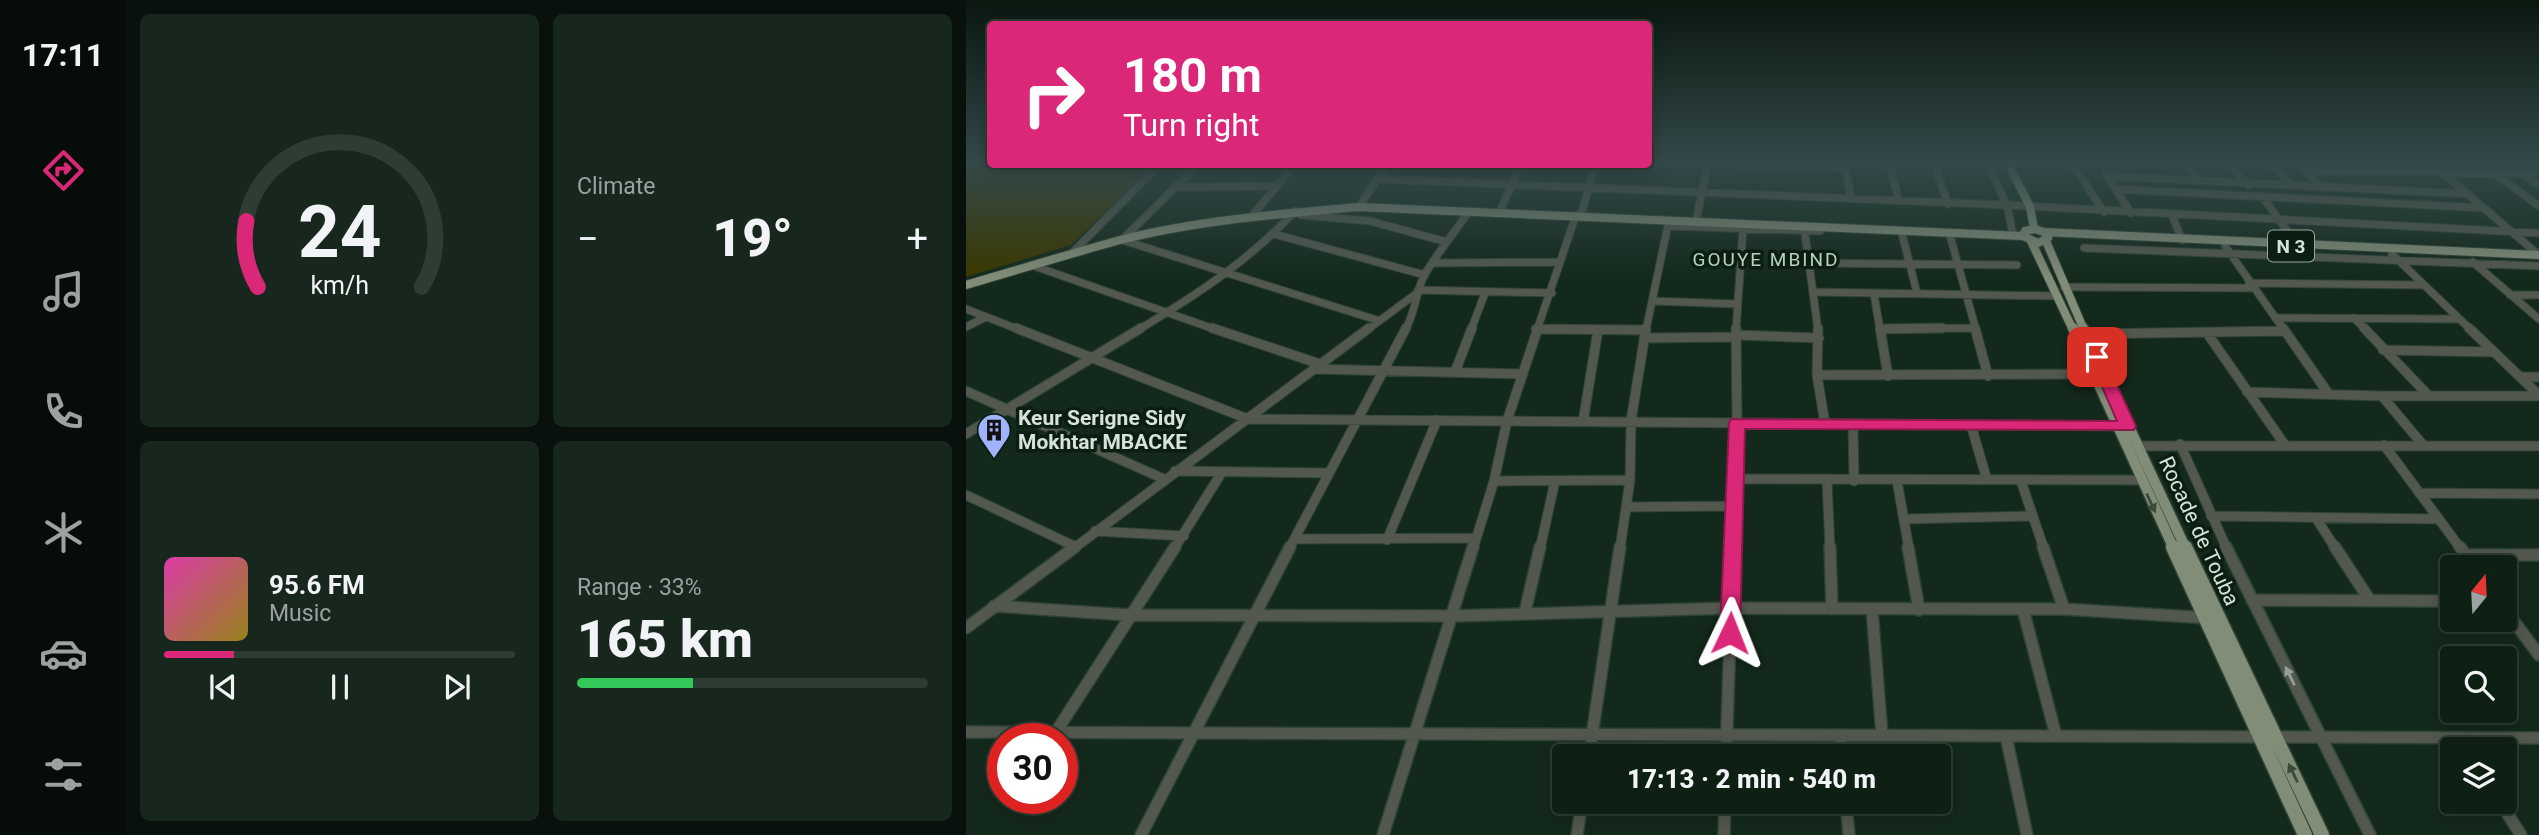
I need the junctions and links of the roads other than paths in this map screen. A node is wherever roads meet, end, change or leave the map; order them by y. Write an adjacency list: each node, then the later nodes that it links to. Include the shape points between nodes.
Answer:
1 (1122, 202): 48 (street)
2 (1161, 202): 42 (street)
3 (1264, 202): 28 (street)
4 (1362, 202): 19 (street)
5 (1504, 202): 22 (street)
6 (1584, 202): 26 (street)
7 (1700, 202): 29 (street)
8 (1915, 202): 16 (street)
9 (2006, 202): 17 (street)
10 (2028, 202): 18 (main road, Rocade de Touba)
11 (2097, 202): 23 (street)
12 (2124, 202): 25 (street)
13 (2267, 202): 30 (street)
14 (2351, 202): 20 (street)
15 (2478, 202): 20 (street)
16 (1948, 204): 17 (street)
17 (2007, 205): 18 (street); 40 (street)
18 (2030, 206): 23 (street); 39 (main road, Rocade de Touba)
19 (1359, 207): 21 (main road); 24 (main road)
20 (2484, 208): 34 (street)
21 (1469, 211): 22 (main road); 44 (street)
22 (1500, 211): 26 (main road)
23 (2104, 212): 25 (street)
24 (1294, 213): 28 (main road); 36 (street); 44 (street, via 1370,221)
25 (2131, 213): 27 (street)
26 (1579, 215): 31 (main road); 52 (street)
27 (2172, 215): 30 (street); 43 (street)
28 (1252, 216): 42 (main road)
29 (1696, 221): 31 (main road); 33 (main road)
30 (2281, 221): 34 (street); 45 (street)
31 (1669, 223): 32 (street); 75 (street)
32 (1743, 228): 33 (street); 76 (street)
33 (1804, 228): 37 (street); 38 (main road); 54 (street)
34 (2512, 232): 35 (street); 50 (street)
35 (2539, 233)
36 (1275, 234): 60 (street); 61 (street)
37 (1902, 234): 38 (street); 55 (street)
38 (1950, 234): 40 (main road); 56 (street)
39 (2029, 235): 40 (main road); 41 (main road); 67 (main road, Rocade de Touba)
40 (2013, 236)
41 (2046, 237): 43 (main road, N 3); 47 (main road, N 3); 67 (main road, Rocade de Touba)
42 (1122, 240): 48 (main road); 60 (street)
43 (2182, 240): 45 (main road, N 3)
44 (1447, 242): 53 (street)
45 (2298, 246): 50 (main road, N 3)
46 (2084, 248): 47 (street)
47 (2227, 250): 49 (main road, N 3); 63 (street)
48 (1071, 254): 57 (main road)
49 (2395, 257): 51 (main road, N 3); 64 (street)
50 (2539, 257): 51 (main road, N 3)
51 (2470, 260): 59 (street); 73 (street)
52 (1560, 262): 53 (street); 69 (street)
53 (1435, 263): 61 (street)
54 (1808, 263): 55 (street); 66 (street)
55 (1910, 264): 56 (street); 71 (street)
56 (1958, 264): 58 (street); 72 (street)
57 (1031, 265): 62 (main road); 78 (street)
58 (2017, 265)
59 (2539, 265)
60 (1227, 272): 78 (street); 84 (street)
61 (1425, 275): 65 (street)
62 (966, 285)
63 (2251, 285): 64 (street); 67 (street); 80 (street)
64 (2423, 285): 82 (street)
65 (1417, 291): 68 (street); 84 (street); 100 (street, via 1412,318)
66 (1814, 292): 70 (street); 95 (street)
67 (2060, 292): 72 (street); 93 (main road, Rocade de Touba); 103 (main road, Rocade de Touba)
68 (1485, 293): 69 (street); 101 (street)
69 (1552, 293): 87 (street)
70 (1874, 293): 71 (street); 88 (street)
71 (1917, 293): 72 (street)
72 (1967, 294): 86 (street)
73 (2510, 295): 74 (street); 83 (street)
74 (2539, 295)
75 (1652, 301): 76 (street); 92 (street)
76 (1736, 304): 94 (street)
77 (966, 309): 79 (street)
78 (1165, 313): 98 (street); 99 (street)
79 (986, 317): 85 (street); 98 (street)
80 (2275, 318): 81 (street); 90 (street)
81 (2354, 318): 82 (street); 96 (street)
82 (2457, 319): 97 (street)
83 (2539, 319)
84 (1377, 320): 99 (street)
85 (966, 327)
86 (1973, 328): 88 (street); 106 (street)
87 (1536, 329): 89 (street); 102 (street)
88 (1880, 329): 105 (street)
89 (1598, 330): 92 (street); 121 (street)
90 (2283, 331): 91 (street); 111 (street)
91 (2207, 333): 93 (street); 110 (street)
92 (1645, 334): 94 (street); 120 (street)
93 (2086, 334): 126 (main road, Rocade de Touba)
94 (1736, 336): 95 (street); 122 (street)
95 (1819, 338): 104 (street)
96 (2382, 350): 97 (street); 114 (street)
97 (2493, 352): 107 (street)
98 (1091, 358): 115 (street); 116 (street)
99 (1317, 366): 100 (street); 116 (street)
100 (1381, 372): 101 (street); 117 (street)
101 (1455, 372): 102 (street)
102 (1522, 374): 119 (street)
103 (2092, 374): 106 (street); 126 (main road, Rocade de Touba)
104 (1816, 375): 105 (street); 123 (street)
105 (1888, 376): 106 (street)
106 (1988, 376)
107 (2520, 377): 108 (street); 112 (street)
108 (2539, 377)
109 (966, 391): 115 (street)
110 (2247, 391): 111 (street); 129 (street)
111 (2328, 393): 113 (street)
112 (2539, 395): 114 (street)
113 (2382, 396): 114 (street); 131 (street)
114 (2429, 396)
115 (1006, 409): 127 (street); 137 (street)
116 (1248, 419): 117 (street); 134 (street)
117 (1357, 420): 118 (street); 136 (street)
118 (1437, 421): 119 (street); 162 (street)
119 (1507, 421): 121 (street); 142 (street)
120 (1631, 421): 121 (street); 122 (street); 139 (street)
121 (1583, 422)
122 (1737, 423): 123 (street); 138 (street)
123 (1825, 424): 124 (street)
124 (1853, 424): 125 (street); 145 (street)
125 (1971, 425): 126 (street); 140 (street)
126 (2122, 426): 132 (main road, Rocade de Touba); 141 (main road, Rocade de Touba)
127 (966, 434)
128 (2180, 444): 129 (street); 132 (street); 154 (street)
129 (2284, 444): 130 (street)
130 (2384, 445): 131 (street); 148 (street)
131 (2423, 445): 133 (street)
132 (2138, 446): 183 (main road, Rocade de Touba)
133 (2539, 446)
134 (1175, 471): 135 (street); 137 (street)
135 (1222, 472): 136 (street); 159 (street)
136 (1329, 473): 161 (street)
137 (1164, 479): 158 (street)
138 (1733, 479): 144 (street); 151 (street)
139 (1630, 480): 143 (street); 152 (street)
140 (1987, 480): 146 (street); 147 (street)
141 (2141, 480): 147 (street); 182 (main road, Rocade de Touba, one-way to 182)
142 (1493, 481): 143 (street); 160 (street)
143 (1555, 481): 178 (street)
144 (1827, 481): 145 (street); 172 (street)
145 (1854, 481): 146 (street)
146 (1898, 481): 156 (street)
147 (2021, 481): 153 (street)
148 (2418, 493): 149 (street); 157 (street)
149 (2539, 494)
150 (966, 495): 163 (street)
151 (1732, 506): 152 (street); 171 (street)
152 (1626, 507): 174 (street)
153 (2032, 516): 156 (street); 177 (street)
154 (2211, 516): 155 (street); 168 (street)
155 (2316, 518): 157 (street); 167 (street)
156 (1904, 519): 176 (street)
157 (2439, 519): 164 (street)
158 (1095, 531): 159 (street); 163 (street)
159 (1184, 536): 179 (street)
160 (1474, 538): 162 (street); 181 (street)
161 (1295, 539): 162 (street); 180 (street)
162 (1387, 540)
163 (1074, 546): 170 (street)
164 (2467, 555)
165 (2517, 555): 166 (street)
166 (2539, 555)
167 (2369, 599): 168 (street); 169 (street)
168 (2252, 600): 201 (street, one-way to 168)
169 (2440, 601)
170 (994, 606): 179 (street); 185 (street)
171 (1731, 608): 172 (street); 174 (street); 194 (street)
172 (1832, 609): 175 (street)
173 (2023, 609): 176 (street); 177 (street); 198 (street)
174 (1610, 610): 178 (street); 193 (street)
175 (1872, 610): 176 (street); 196 (street)
176 (1919, 610)
177 (2064, 610): 182 (street)
178 (1525, 612): 181 (street)
179 (1129, 615): 180 (street); 187 (street)
180 (1256, 615): 181 (street); 191 (street)
181 (1452, 616): 192 (street)
182 (2205, 617): 183 (street); 199 (main road, Rocade de Touba)
183 (2219, 618): 200 (main road, Rocade de Touba)
184 (2517, 625): 186 (street)
185 (966, 628)
186 (2539, 655)
187 (1062, 723)
188 (966, 732): 189 (street)
189 (987, 732)
190 (1078, 732): 191 (street)
191 (1195, 733): 192 (street); 212 (street)
192 (1415, 734): 193 (street); 213 (street)
193 (1592, 734): 194 (street); 205 (street)
194 (1726, 735): 195 (street); 206 (street)
195 (1840, 735): 196 (street); 207 (street)
196 (1882, 736): 197 (street)
197 (2006, 736): 198 (street); 217 (street)
198 (2056, 736): 199 (street)
199 (2260, 737): 200 (street); 218 (main road, Rocade de Touba)
200 (2275, 737): 201 (street); 219 (main road, Rocade de Touba, one-way to 200)
201 (2320, 737): 204 (street); 220 (street)
202 (2539, 738): 203 (street)
203 (2517, 739)
204 (2440, 742)
205 (1591, 744)
206 (1726, 744)
207 (1841, 744)
208 (1580, 814): 214 (street)
209 (1725, 814): 215 (street)
210 (1847, 814): 216 (street)
211 (2508, 814): 221 (street)
212 (1141, 835)
213 (1383, 835)
214 (1577, 835)
215 (1724, 835)
216 (1849, 835)
217 (2027, 835)
218 (2305, 835)
219 (2322, 835)
220 (2370, 835)
221 (2521, 835)

